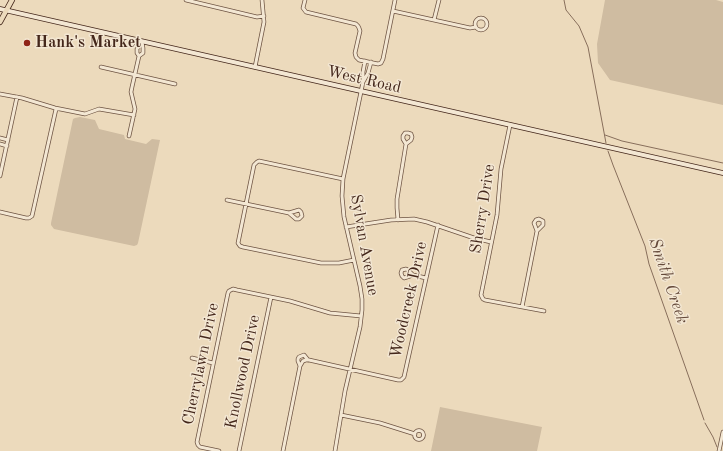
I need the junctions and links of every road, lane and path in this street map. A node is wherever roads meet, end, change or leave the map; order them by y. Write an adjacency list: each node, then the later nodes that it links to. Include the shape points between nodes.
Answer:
1 (12, 0): 8 (main road)
2 (186, 0): 10 (street, via 257,17)
3 (262, 0): 10 (street)
4 (305, 0): 16 (street, via 303,8 306,12 356,24 360,28 355,55 359,60)
5 (395, 0): 9 (street)
6 (439, 0): 11 (street)
7 (0, 9): 8 (street, West Road)
8 (6, 10): 12 (main road); 14 (street, West Road)
9 (393, 11): 11 (street); 17 (street, via 383,60 379,64)
10 (264, 16): 19 (street)
11 (434, 20): 13 (street)
12 (0, 22)
13 (476, 27)
14 (142, 42): 15 (street, via 143,48); 15 (street, via 137,49); 19 (street, West Road)
15 (139, 56): 20 (street)
16 (365, 61): 17 (street); 21 (street)
17 (371, 62): 21 (street)
18 (101, 67): 20 (street)
19 (255, 67): 23 (street, West Road)
20 (134, 75): 22 (street); 27 (street, via 131,89)
21 (363, 82): 23 (street, Sylvan Avenue)
22 (175, 84)
23 (361, 91): 28 (street, West Road); 37 (street, Sylvan Avenue)
24 (0, 94): 25 (street)
25 (17, 97): 26 (street); 31 (street)
26 (56, 109): 27 (street, via 85,114 98,109); 40 (street, via 33,214 26,218)
27 (134, 114): 29 (street)
28 (510, 124): 35 (street, West Road); 46 (street, Sherry Drive)
29 (129, 136)
30 (0, 138): 31 (street)
31 (8, 140): 34 (street)
32 (0, 144): 34 (street)
33 (406, 144): 42 (street, via 397,199)
34 (6, 146): 36 (street)
35 (723, 173)
36 (0, 176)
37 (343, 179): 39 (street, via 259,162 254,165); 44 (street, Sylvan Avenue, via 342,202)
38 (227, 200): 39 (street)
39 (246, 204): 41 (street); 47 (street, via 239,245 321,263)
40 (0, 212)
41 (289, 213)
42 (398, 220): 43 (street); 44 (street)
43 (438, 225): 46 (street); 49 (street, Woodcreek Drive)
44 (346, 227): 47 (street, Sylvan Avenue)
45 (537, 231): 51 (street)
46 (491, 242): 51 (street, Sherry Drive, via 482,297 485,300)
47 (354, 260): 53 (street, Sylvan Avenue, via 362,294)
48 (413, 275): 49 (street)
49 (426, 278): 58 (street, Woodcreek Drive, via 403,379)
50 (271, 297): 53 (street, via 330,313); 56 (street, Cherrylawn Drive, via 231,289); 63 (street, Knollwood Drive)
51 (522, 307): 52 (street)
52 (544, 312)
53 (361, 316): 58 (street, Sylvan Avenue)
54 (192, 358): 56 (street)
55 (308, 360): 57 (street, via 303,361); 57 (street, via 304,356 299,356); 58 (street)
56 (213, 363): 62 (street, Cherrylawn Drive, via 197,442 200,447)
57 (300, 366): 64 (street)
58 (350, 370): 59 (street, Sylvan Avenue)
59 (341, 415): 61 (street); 65 (street, Sylvan Avenue)
60 (723, 432): 66 (street)
61 (415, 434)
62 (219, 451)
63 (239, 451)
64 (283, 451)
65 (334, 451)
66 (719, 451)

